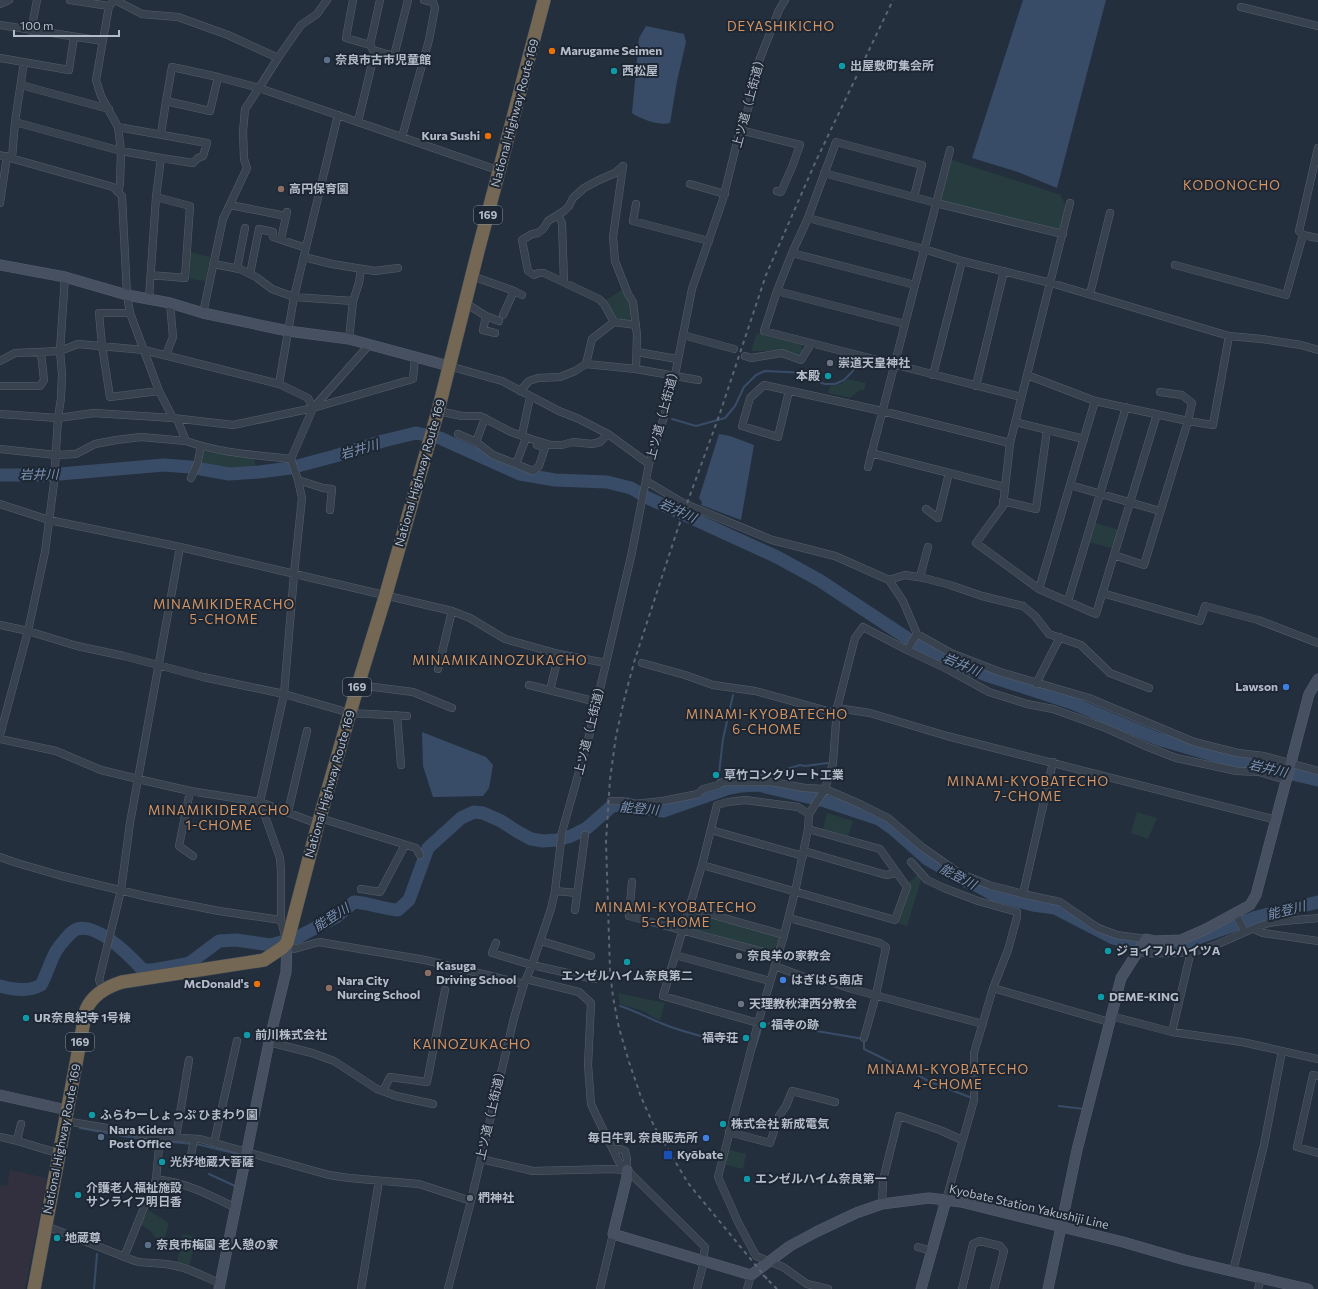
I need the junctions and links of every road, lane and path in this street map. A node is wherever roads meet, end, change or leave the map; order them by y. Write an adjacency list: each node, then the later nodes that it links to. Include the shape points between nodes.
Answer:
1 (9, 0): 11 (street)
2 (37, 0): 16 (street)
3 (70, 0): 12 (street)
4 (327, 0): 22 (street, via 318,14 300,25)
5 (353, 0): 19 (street, via 346,38)
6 (380, 0): 19 (street)
7 (408, 0): 20 (street, via 394,56)
8 (424, 0): 35 (street, via 433,2 434,8 429,40)
9 (544, 0): 41 (highway, National Highway Route 169 / 169)
10 (785, 0): 33 (street, 上ツ道（上街道）, via 759,61 748,109)
11 (0, 4)
12 (109, 6): 18 (street); 22 (street, via 115,0 142,14 178,17 228,35)
13 (1241, 7): 15 (street)
14 (0, 25): 16 (street)
15 (1318, 26)
16 (31, 31): 17 (street)
17 (74, 37): 18 (street); 23 (street, via 69,70)
18 (103, 41): 28 (street, via 96,80)
19 (370, 45): 20 (street)
20 (376, 51): 31 (street)
21 (0, 58): 23 (street)
22 (278, 58): 26 (street)
23 (24, 62): 25 (street)
24 (218, 77): 26 (street); 27 (street, via 172,67); 27 (street, via 210,112)
25 (20, 86): 28 (street); 30 (street)
26 (259, 88): 29 (street); 53 (street, via 245,109 243,132 247,168)
27 (166, 100): 34 (street)
28 (109, 109): 32 (street)
29 (338, 115): 31 (street); 63 (street)
30 (15, 122): 38 (street); 39 (street)
31 (358, 122): 35 (street)
32 (118, 127): 34 (street); 38 (street)
33 (740, 130): 44 (street, via 800,145 780,192); 46 (street, 上ツ道（上街道）)
34 (161, 134): 40 (street, via 207,143 203,156 193,163)
35 (402, 137): 41 (street)
36 (1318, 148): 59 (street, via 1300,223 1299,231)
37 (950, 150): 50 (street)
38 (121, 151): 40 (street); 45 (street)
39 (6, 156): 45 (street, via 113,187); 49 (street)
40 (161, 158): 48 (street)
41 (500, 171): 77 (highway, National Highway Route 169 / 169)
42 (824, 174): 47 (street); 47 (street, via 836,142 922,165); 56 (street)
43 (690, 184): 46 (street)
44 (777, 191)
45 (118, 192): 86 (street, via 122,196)
46 (725, 194): 62 (street, 上ツ道（上街道）)
47 (914, 196): 50 (street)
48 (156, 197): 76 (street); 76 (street, via 190,206 185,278)
49 (0, 203)
50 (936, 203): 58 (street); 64 (street)
51 (1070, 203): 58 (street)
52 (636, 204): 62 (street, via 633,221)
53 (230, 205): 61 (street, via 287,214); 68 (street, via 223,219)
54 (1110, 213): 84 (street)
55 (558, 215): 79 (street, via 562,223); 79 (street, via 548,221 538,233 522,240 528,271 534,275 544,273); 97 (street, via 584,188 623,166 613,237 615,261 633,302)
56 (808, 218): 64 (street); 65 (street)
57 (245, 228): 72 (street)
58 (1063, 234): 80 (street)
59 (1304, 235): 60 (street); 70 (street, via 1286,295)
60 (1318, 238)
61 (281, 239): 63 (street); 75 (street, via 272,237 272,232 259,229)
62 (709, 241): 100 (street, 上ツ道（上街道）, via 692,289)
63 (306, 248): 66 (street)
64 (924, 248): 67 (street); 81 (street)
65 (792, 253): 81 (street); 83 (street)
66 (304, 257): 73 (street); 87 (street)
67 (962, 261): 74 (street); 122 (street)
68 (213, 264): 72 (street); 93 (street)
69 (0, 265): 78 (street)
70 (1175, 265)
71 (398, 268): 73 (street, via 375,271)
72 (237, 269): 75 (street)
73 (361, 269): 89 (street)
74 (1004, 272): 80 (street); 127 (street)
75 (250, 274): 87 (street, via 272,288)
76 (151, 275): 88 (street)
77 (472, 276): 82 (street); 91 (highway, National Highway Route 169 / 169)
78 (65, 277): 86 (street); 109 (street)
79 (564, 282): 95 (street, via 599,299)
80 (1051, 283): 84 (street); 123 (street)
81 (915, 285): 96 (street)
82 (514, 291): 85 (street); 94 (street, via 501,318)
83 (777, 291): 96 (street); 103 (street, via 764,331)
84 (1090, 294): 101 (street)
85 (522, 295)
86 (127, 296): 88 (street); 92 (street)
87 (294, 297): 89 (street); 98 (street)
88 (149, 298): 90 (street)
89 (353, 301): 102 (street)
90 (170, 303): 93 (street); 112 (street, via 173,337)
91 (465, 303): 94 (street); 119 (highway, National Highway Route 169 / 169)
92 (130, 313): 105 (street, via 99,313); 107 (street)
93 (203, 313): 98 (street)
94 (486, 316): 99 (street, via 483,330)
95 (614, 322): 97 (street); 117 (street, via 592,339)
96 (905, 324): 118 (street)
97 (636, 325): 110 (street)
98 (288, 331): 102 (street); 125 (street)
99 (495, 333)
100 (683, 335): 106 (street); 115 (street, 上ツ道（上街道）)
101 (1229, 336): 108 (street, via 1301,345); 144 (street, via 1213,425)
102 (349, 339): 104 (street)
103 (811, 344): 113 (street, via 801,360 782,353 750,358); 118 (street)
104 (370, 345): 114 (street); 136 (street)
105 (102, 346): 107 (street); 109 (street, via 78,344); 129 (street, via 110,397)
106 (734, 349)
107 (144, 350): 112 (street); 129 (street)
108 (1318, 350)
109 (60, 351): 111 (street); 141 (street, via 62,374)
110 (637, 352): 115 (street); 120 (street)
111 (41, 353): 116 (street, via 15,353); 126 (street, via 44,380 40,386)
112 (166, 356): 125 (street)
113 (745, 356)
114 (415, 357): 119 (street); 136 (street, via 413,379)
115 (678, 360): 121 (street, 上ツ道（上街道）)
116 (0, 361)
117 (586, 364): 120 (street); 128 (street, via 560,377 538,378)
118 (894, 365): 122 (street); 138 (street)
119 (449, 366): 128 (street, via 502,381); 137 (highway, National Highway Route 169 / 169)
120 (636, 369): 121 (street)
121 (675, 375): 124 (street); 161 (street, 上ツ道（上街道）)
122 (933, 375): 127 (street)
123 (1027, 375): 133 (street); 134 (street)
124 (698, 380)
125 (279, 384): 136 (street, via 308,398)
126 (0, 386)
127 (976, 386): 133 (street)
128 (520, 390): 132 (street)
129 (159, 391): 142 (street)
130 (789, 391): 130 (street, via 764,385 750,398 742,426 778,437); 138 (street)
131 (1160, 392): 144 (street, via 1182,395 1192,403)
132 (530, 397): 148 (street); 149 (street)
133 (1021, 397): 145 (street)
134 (1095, 401): 135 (street); 150 (street)
135 (1126, 407): 140 (street); 169 (street)
136 (314, 408): 142 (street, via 233,425); 159 (street)
137 (438, 411): 143 (street); 185 (highway, National Highway Route 169 / 169)
138 (882, 411): 154 (street); 157 (street)
139 (0, 414): 141 (street)
140 (1157, 414): 144 (street); 171 (street)
141 (58, 418): 142 (street, via 94,413); 158 (street)
142 (175, 418): 152 (street)
143 (485, 418): 149 (street); 153 (street)
144 (1188, 421): 175 (street)
145 (1015, 422): 146 (street); 154 (street)
146 (1046, 430): 150 (street); 170 (street, via 1036,509)
147 (458, 434): 153 (street)
148 (608, 434): 151 (street, via 600,442 592,444 573,442 552,445); 161 (street)
149 (524, 437): 151 (street); 160 (street)
150 (1084, 439): 167 (street)
151 (534, 440): 160 (street, via 534,444 545,448 539,466 533,471)
152 (186, 441): 155 (street); 158 (street, via 141,437 122,439 95,444 76,454)
153 (476, 442): 160 (street, via 493,455)
154 (1010, 443): 168 (street)
155 (201, 447): 159 (street); 164 (street)
156 (0, 449): 158 (street)
157 (871, 453): 162 (street); 163 (street)
158 (56, 455): 176 (street)
159 (292, 461): 165 (street)
160 (516, 464)
161 (649, 464): 166 (street, 上ツ道（上街道）)
162 (868, 467)
163 (949, 473): 168 (street); 173 (street, via 938,518)
164 (191, 478)
165 (298, 478): 174 (street, via 332,489); 180 (street, via 302,498)
166 (646, 481): 182 (street, via 683,503 772,540 835,556); 195 (street, 上ツ道（上街道）)
167 (1070, 485): 169 (street); 183 (street)
168 (1004, 487): 170 (street)
169 (1100, 494): 171 (street); 186 (street)
170 (1003, 501): 183 (street, via 1003,506 976,543)
171 (1130, 502): 175 (street); 179 (street)
172 (0, 504): 176 (street)
173 (926, 509)
174 (330, 510)
175 (1160, 511): 179 (street, via 1144,565)
176 (49, 520): 177 (street); 189 (street, via 46,552)
177 (180, 547): 180 (street); 197 (street)
178 (928, 547): 181 (street)
179 (1114, 555): 184 (street)
180 (294, 574): 185 (street); 205 (street)
181 (920, 577): 182 (street, via 905,575); 191 (street, via 1023,606 1049,634)
182 (889, 580): 190 (street, via 903,601)
183 (1039, 588): 186 (street)
184 (1102, 593): 186 (street, via 1096,614); 192 (street, via 1200,621 1205,606 1258,620)
185 (386, 594): 187 (street); 200 (highway, National Highway Route 169 / 169)
186 (1068, 602)
187 (452, 611): 194 (street, via 470,618 505,639); 198 (street)
188 (0, 624): 189 (street)
189 (28, 631): 197 (street, via 61,642); 213 (street)
190 (916, 635): 193 (street); 201 (street, via 951,653)
191 (1060, 637): 201 (street); 203 (street, via 1081,645 1110,673)
192 (1318, 643)
193 (908, 649): 208 (street, via 863,627 856,638); 220 (street, via 989,692 1053,709 1176,758)
194 (559, 654): 195 (street); 204 (street)
195 (606, 662): 206 (street, 上ツ道（上街道）)
196 (642, 663): 208 (street, via 713,685 755,691)
197 (158, 665): 205 (street); 219 (street)
198 (438, 669)
199 (1318, 679): 216 (street, via 1310,694)
200 (358, 684): 207 (street, via 413,692); 209 (highway, National Highway Route 169 / 169)
201 (1036, 684): 216 (street, via 1089,698 1194,742)
202 (529, 685): 204 (street)
203 (1149, 688)
204 (550, 690): 206 (street)
205 (284, 694): 209 (street); 224 (street)
206 (597, 702): 243 (street, 上ツ道（上街道）, via 561,839)
207 (452, 708)
208 (836, 710): 215 (street, via 870,713 947,736); 222 (street, via 833,762)
209 (350, 713): 210 (street); 228 (highway, National Highway Route 169 / 169)
210 (397, 715): 211 (street); 217 (street)
211 (407, 716)
212 (307, 731): 226 (street)
213 (0, 735)
214 (0, 739): 219 (street, via 56,751 101,770)
215 (1052, 762): 227 (street); 246 (street)
216 (1290, 764): 218 (street); 220 (street)
217 (401, 766)
218 (1318, 770)
219 (138, 779): 221 (street); 242 (street)
220 (1287, 779): 227 (street)
221 (190, 791): 224 (street); 235 (street, via 179,846)
222 (824, 791): 223 (street, via 772,782 723,782 702,789 698,794 663,801 634,804); 225 (street); 246 (street, via 862,804 888,818 959,874)
223 (611, 801)
224 (260, 802): 226 (street); 252 (street, via 280,858)
225 (812, 811): 229 (street); 230 (street, via 744,800 728,802 717,805)
226 (288, 812): 228 (street)
227 (1276, 820): 249 (street, via 1256,894 1250,905)
228 (319, 821): 232 (street); 252 (highway, National Highway Route 169 / 169)
229 (808, 829): 233 (street); 239 (street, via 880,849)
230 (711, 830): 233 (street); 238 (street)
231 (585, 835): 245 (street)
232 (405, 845): 234 (street, via 416,848); 241 (street, via 380,892)
233 (803, 854): 239 (street, via 886,875); 244 (street)
234 (420, 855)
235 (193, 856)
236 (0, 857): 242 (street)
237 (911, 862): 271 (street, via 927,880 944,888 1018,912 1008,950)
238 (702, 865): 244 (street); 247 (street)
239 (897, 873): 244 (street, via 907,887 895,920)
240 (632, 882): 254 (street, via 629,916)
241 (361, 889)
242 (122, 890): 252 (street, via 148,898); 272 (street, via 99,980)
243 (555, 891): 245 (street); 257 (street, 上ツ道（上街道）)
244 (795, 892): 250 (street)
245 (577, 893): 248 (street)
246 (1023, 894): 261 (street, via 1060,902 1089,923 1106,932 1134,938)
247 (689, 908): 254 (street); 256 (street)
248 (575, 910)
249 (1236, 914): 255 (street); 261 (street, via 1181,940 1155,941)
250 (789, 918): 256 (street); 274 (street, via 880,943 886,947)
251 (1318, 918): 253 (street, via 1270,923)
252 (286, 923): 259 (highway, National Highway Route 169 / 169)
253 (1254, 929): 255 (street); 258 (street, via 1263,933)
254 (682, 930): 263 (street); 265 (street)
255 (1245, 931): 262 (street, via 1207,948)
256 (784, 935): 265 (street)
257 (541, 941): 264 (street); 266 (street, 上ツ道（上街道）)
258 (1318, 941)
259 (287, 943): 269 (street, via 294,949 319,942 425,960); 272 (highway, National Highway Route 169 / 169, via 264,960 122,982); 281 (street, via 286,972)
260 (496, 943): 266 (street, via 492,953)
261 (1142, 946): 262 (street, via 1178,954); 275 (street, via 1121,978)
262 (1191, 951): 278 (street)
263 (675, 955): 270 (street); 276 (street, via 663,996)
264 (591, 956)
265 (778, 956): 267 (street)
266 (532, 965): 268 (street); 269 (street, 上ツ道（上街道）)
267 (775, 966): 270 (street); 274 (street, via 804,977)
268 (594, 979)
269 (525, 981): 300 (street, via 579,992 591,1003 588,1065 591,1104); 305 (street, 上ツ道（上街道）, via 510,1033)
270 (770, 981): 276 (street)
271 (992, 988): 275 (street); 277 (street)
272 (103, 990): 290 (highway, National Highway Route 169 / 169, via 93,998 86,1010)
273 (445, 990): 286 (street, via 430,1083 390,1077)
274 (876, 995): 277 (street); 279 (street)
275 (1110, 1019): 278 (street); 314 (street, via 1077,1150)
276 (758, 1023): 292 (street)
277 (983, 1024): 298 (street, via 974,1053 974,1100)
278 (1172, 1032): 282 (street, via 1242,1042)
279 (864, 1038)
280 (237, 1041): 299 (street)
281 (269, 1042): 286 (street, via 334,1061); 301 (street)
282 (1282, 1051): 283 (street); 321 (street, via 1264,1145)
283 (1318, 1059)
284 (189, 1060): 295 (street)
285 (1318, 1076): 303 (street, via 1313,1075 1297,1147)
286 (383, 1091): 289 (street, via 398,1097)
287 (0, 1094): 290 (street)
288 (835, 1102): 292 (street, via 792,1091 779,1116 770,1143)
289 (433, 1104)
290 (66, 1116): 294 (street); 302 (highway, National Highway Route 169 / 169)
291 (21, 1124): 296 (street)
292 (729, 1132): 320 (street, via 718,1177 756,1256)
293 (0, 1137): 296 (street)
294 (160, 1137): 295 (street); 307 (street)
295 (176, 1137): 297 (street)
296 (17, 1140): 302 (street)
297 (194, 1140): 299 (street); 304 (street)
298 (962, 1140): 309 (street); 311 (street, via 899,1116 883,1180)
299 (214, 1143): 301 (street)
300 (613, 1150): 306 (street); 306 (street, via 625,1151)
301 (246, 1152): 308 (street, via 329,1175); 312 (street)
302 (59, 1153): 313 (highway, National Highway Route 169 / 169)
303 (1318, 1153)
304 (191, 1155)
305 (481, 1159): 306 (street, via 533,1171); 310 (street, 上ツ道（上街道）)
306 (627, 1170): 315 (street); 319 (street, via 705,1247)
307 (156, 1179): 312 (street, via 192,1187); 318 (street)
308 (379, 1181): 310 (street, via 418,1184); 326 (street)
309 (946, 1200): 311 (street, Kyobate Station Yakushiji Line, via 930,1198); 314 (street, Kyobate Station Yakushiji Line); 317 (street)
310 (471, 1202): 327 (street, 上ツ道（上街道）)
311 (882, 1204): 320 (street, Kyobate Station Yakushiji Line, via 856,1212 816,1232 790,1246)
312 (236, 1208): 324 (street)
313 (46, 1226): 318 (street); 325 (highway, National Highway Route 169 / 169)
314 (1061, 1227): 321 (street, Kyobate Station Yakushiji Line); 335 (street)
315 (613, 1234): 319 (street); 328 (street)
316 (918, 1247): 317 (street)
317 (931, 1251): 332 (street)
318 (124, 1257): 324 (street, via 141,1263 181,1267)
319 (703, 1261): 322 (street); 329 (street)
320 (769, 1262): 322 (street, Kyobate Station Yakushiji Line); 331 (street, via 783,1267 807,1284)
321 (1233, 1271): 323 (street, Kyobate Station Yakushiji Line)
322 (751, 1275): 330 (street)
323 (1261, 1278): 336 (street); 337 (street, Kyobate Station Yakushiji Line)
324 (220, 1286)
325 (34, 1289)
326 (361, 1289)
327 (448, 1289)
328 (600, 1289)
329 (697, 1289)
330 (747, 1289)
331 (828, 1289)
332 (921, 1289)
333 (962, 1289): 334 (street, via 973,1244 980,1241 1000,1246 1004,1251)
334 (994, 1289)
335 (1048, 1289)
336 (1258, 1289)
337 (1308, 1289)

